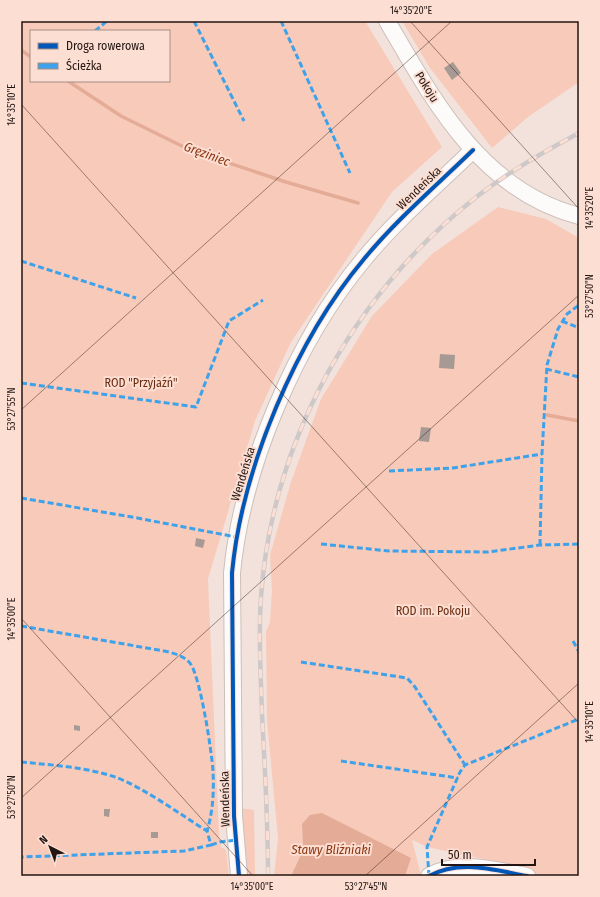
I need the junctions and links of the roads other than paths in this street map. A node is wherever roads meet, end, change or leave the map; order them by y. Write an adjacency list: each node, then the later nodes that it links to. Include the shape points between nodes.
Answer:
1 (387, 21): 2 (street, Pokoju, via 435,100)
2 (473, 150): 3 (street, Pokoju, via 502,178 523,193 548,206); 4 (street, Wendeńska, via 382,239 348,279 323,316 293,369 257,460 238,532 232,573 234,816)
3 (579, 216)
4 (238, 876)
5 (429, 876): 6 (street, via 441,870 461,866)
6 (527, 876)

